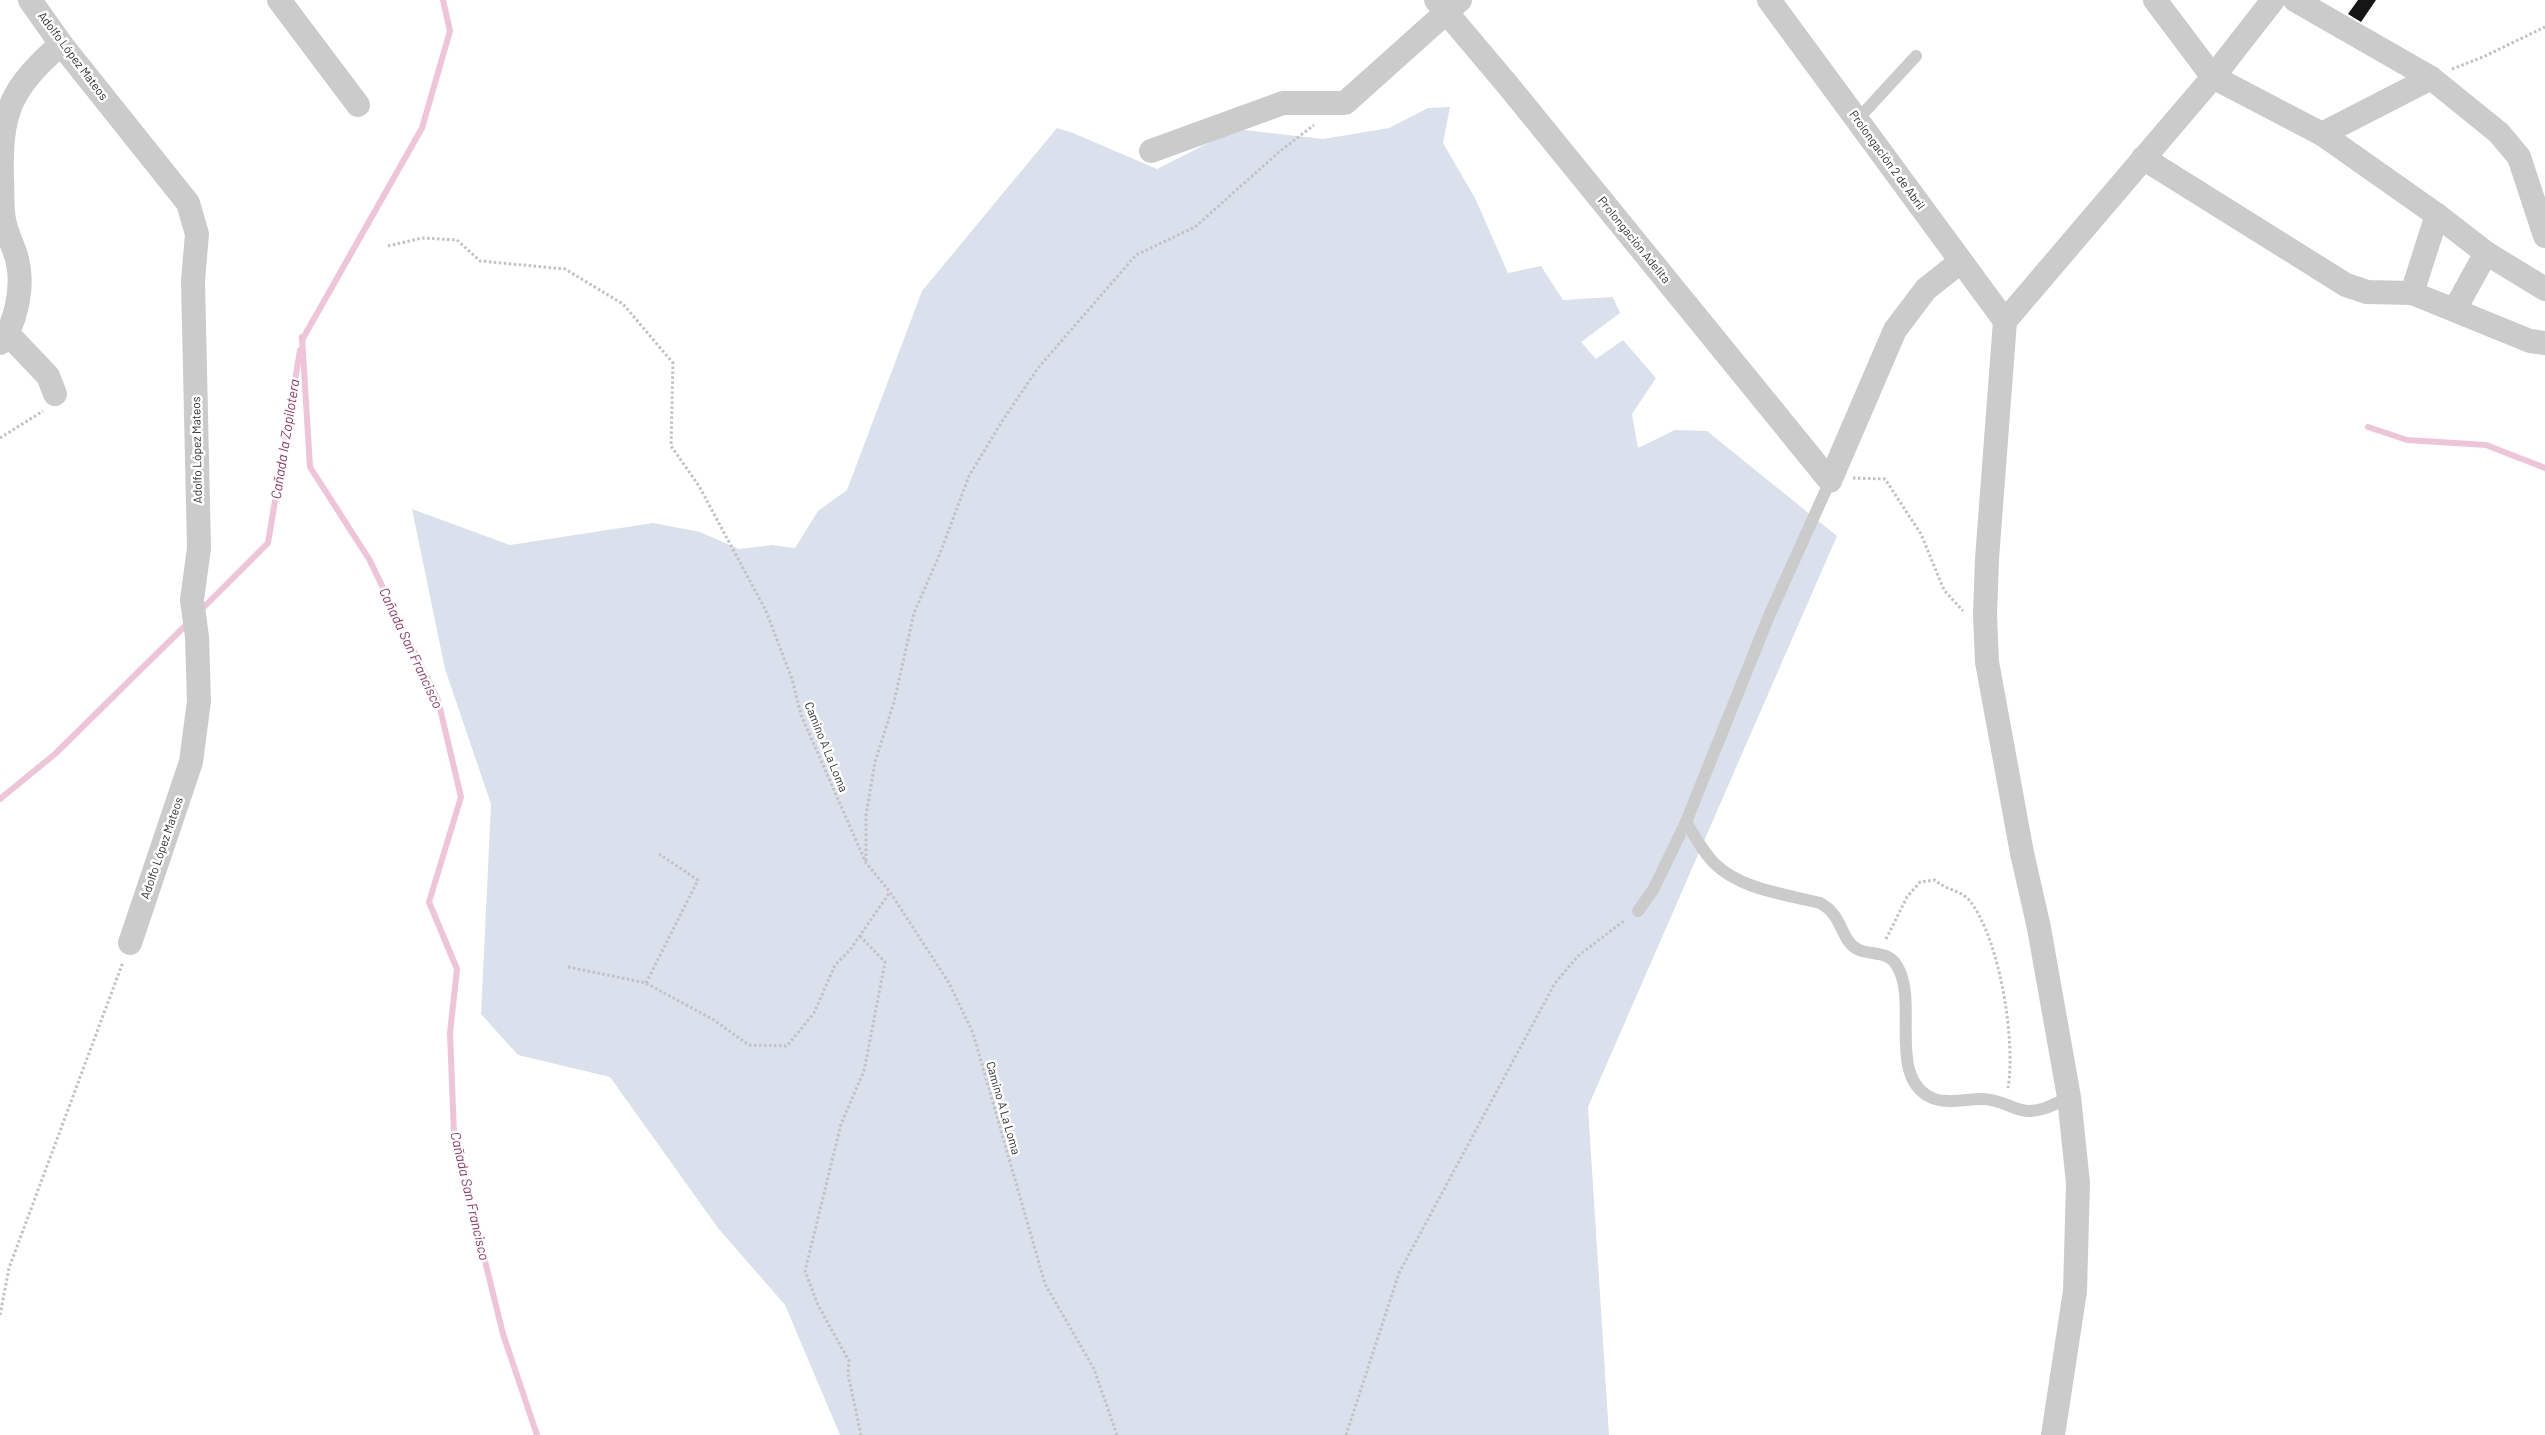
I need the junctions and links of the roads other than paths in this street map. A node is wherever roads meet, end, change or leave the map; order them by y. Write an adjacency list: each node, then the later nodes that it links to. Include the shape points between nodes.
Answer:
1 (30, 0): 8 (street, Adolfo López Mateos)
2 (279, 0): 12 (street)
3 (1769, 0): 13 (street, Prolongación 2 de Abril)
4 (2155, 0): 10 (street)
5 (2273, 0): 10 (street)
6 (2295, 0): 11 (street)
7 (1447, 4): 15 (street, via 1345,103 1283,103); 28 (street, Prolongación Adelita, via 1506,83)
8 (61, 44): 25 (street, via 32,69 4,120 0,147 4,223 18,264 20,287); 31 (street, Adolfo López Mateos, via 188,203 197,234 193,280 199,548 192,600 199,701 191,762)
9 (1916, 56): 13 (lane)
10 (2213, 77): 14 (street); 16 (street)
11 (2431, 78): 14 (street); 18 (street, via 2499,133 2519,157)
12 (358, 104)
13 (1858, 119): 20 (street, Prolongación 2 de Abril)
14 (2322, 134): 17 (street)
15 (1152, 151)
16 (2143, 158): 22 (street, via 2346,285 2367,292); 24 (street)
17 (2437, 215): 19 (street); 22 (street)
18 (2545, 236)
19 (2486, 253): 21 (street); 23 (street)
20 (1960, 262): 24 (street, Prolongación 2 de Abril); 28 (street, via 1926,289 1895,330)
21 (2545, 288)
22 (2412, 293): 23 (street)
23 (2455, 309): 26 (street)
24 (2005, 321): 32 (street, via 1984,615 1987,662)
25 (4, 338): 27 (street, via 48,376)
26 (2545, 343)
27 (55, 394)
28 (1830, 481): 29 (lane, via 1769,616)
29 (1686, 822): 30 (lane, via 1653,890); 32 (lane, via 1702,848 1725,872 1750,885 1829,907 1837,916 1848,941 1856,948 1880,953 1897,965 1906,1009 1908,1070 1913,1081 1930,1097 1955,1101 1981,1099 2020,1110 2049,1107)
30 (1638, 911)
31 (130, 943)
32 (2069, 1097): 33 (street, via 2078,1183 2075,1291)
33 (2053, 1435)

